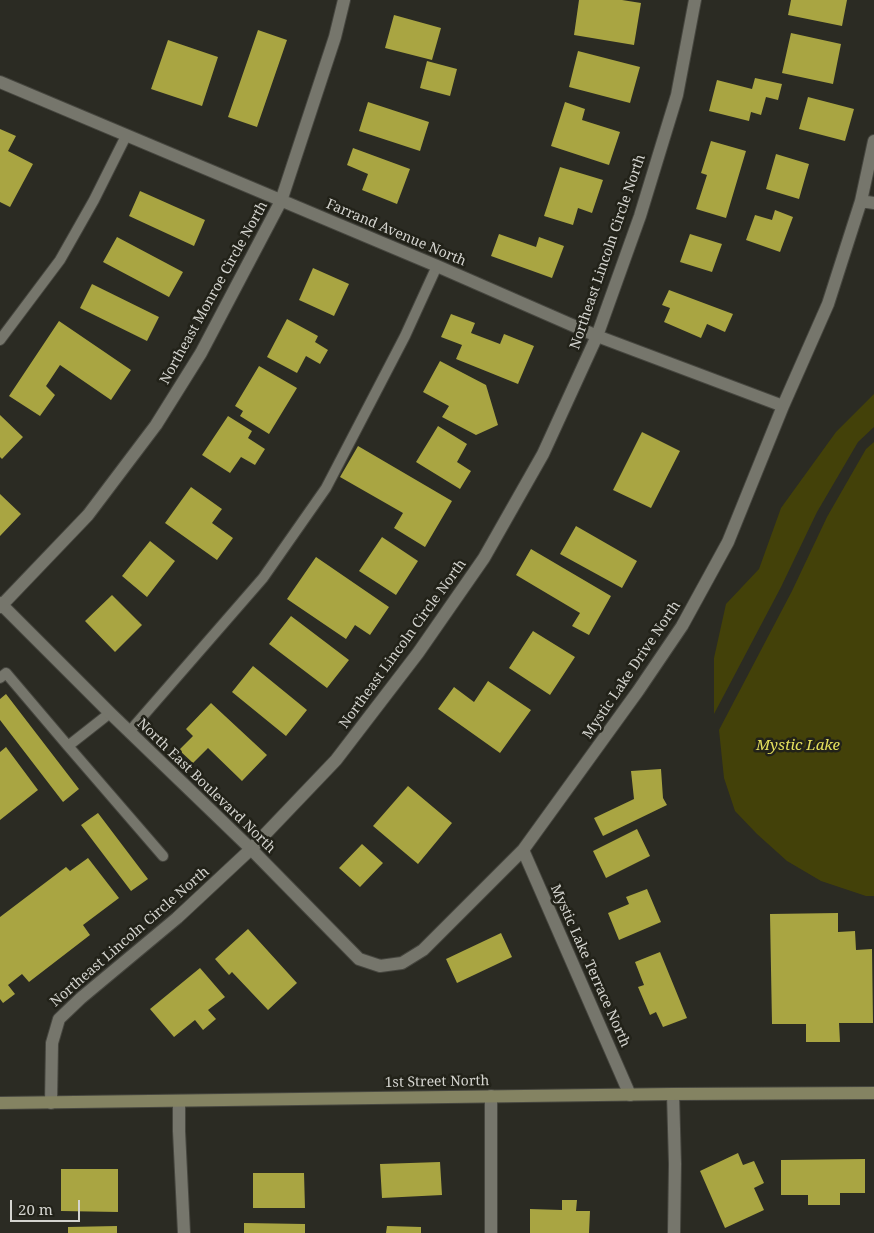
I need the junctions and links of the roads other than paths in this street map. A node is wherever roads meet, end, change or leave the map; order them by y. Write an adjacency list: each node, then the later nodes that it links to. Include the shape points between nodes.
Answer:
1 (344, 0): 6 (street, Northeast Monroe Circle North)
2 (695, 0): 10 (street, Northeast Lincoln Circle North, via 677,95 640,216)
3 (0, 82): 4 (street, Farrand Avenue North)
4 (126, 136): 6 (street, Farrand Avenue North); 11 (lane, via 60,260)
5 (874, 141): 7 (street, Mystic Lake Drive North)
6 (281, 201): 9 (street, Farrand Avenue North); 13 (street, Northeast Monroe Circle North, via 201,353 156,425 88,515)
7 (861, 202): 8 (street); 12 (street, Mystic Lake Drive North, via 828,304)
8 (874, 203)
9 (437, 266): 10 (street, Farrand Avenue North); 16 (lane, via 405,336 326,488 263,578)
10 (598, 336): 12 (street, Farrand Avenue North); 18 (street, Northeast Lincoln Circle North, via 543,454 484,558 418,653 336,760)
11 (0, 340)
12 (783, 406): 19 (street, Mystic Lake Drive North, via 728,542 682,626)
13 (1, 605): 15 (street, North East Boulevard North)
14 (0, 678): 17 (lane, via 6,673)
15 (110, 713): 16 (street, North East Boulevard North); 17 (lane)
16 (129, 732): 18 (street, North East Boulevard North)
17 (68, 746): 20 (lane)
18 (251, 849): 21 (street, North East Boulevard North, via 360,959 380,966); 28 (street, Northeast Lincoln Circle North, via 177,918 59,1019 52,1042)
19 (522, 850): 21 (street, Mystic Lake Drive North, via 423,950); 24 (street, Mystic Lake Terrace North)
20 (163, 856)
21 (402, 963)
22 (874, 1093): 23 (street, 1st Street North)
23 (673, 1094): 24 (street, 1st Street North); 31 (street)
24 (630, 1095): 25 (street, 1st Street North)
25 (491, 1096): 26 (street, 1st Street North); 30 (street)
26 (179, 1101): 28 (street, 1st Street North); 29 (street)
27 (0, 1103): 28 (street, 1st Street North)
28 (51, 1103)
29 (184, 1233)
30 (491, 1233)
31 (674, 1233)

